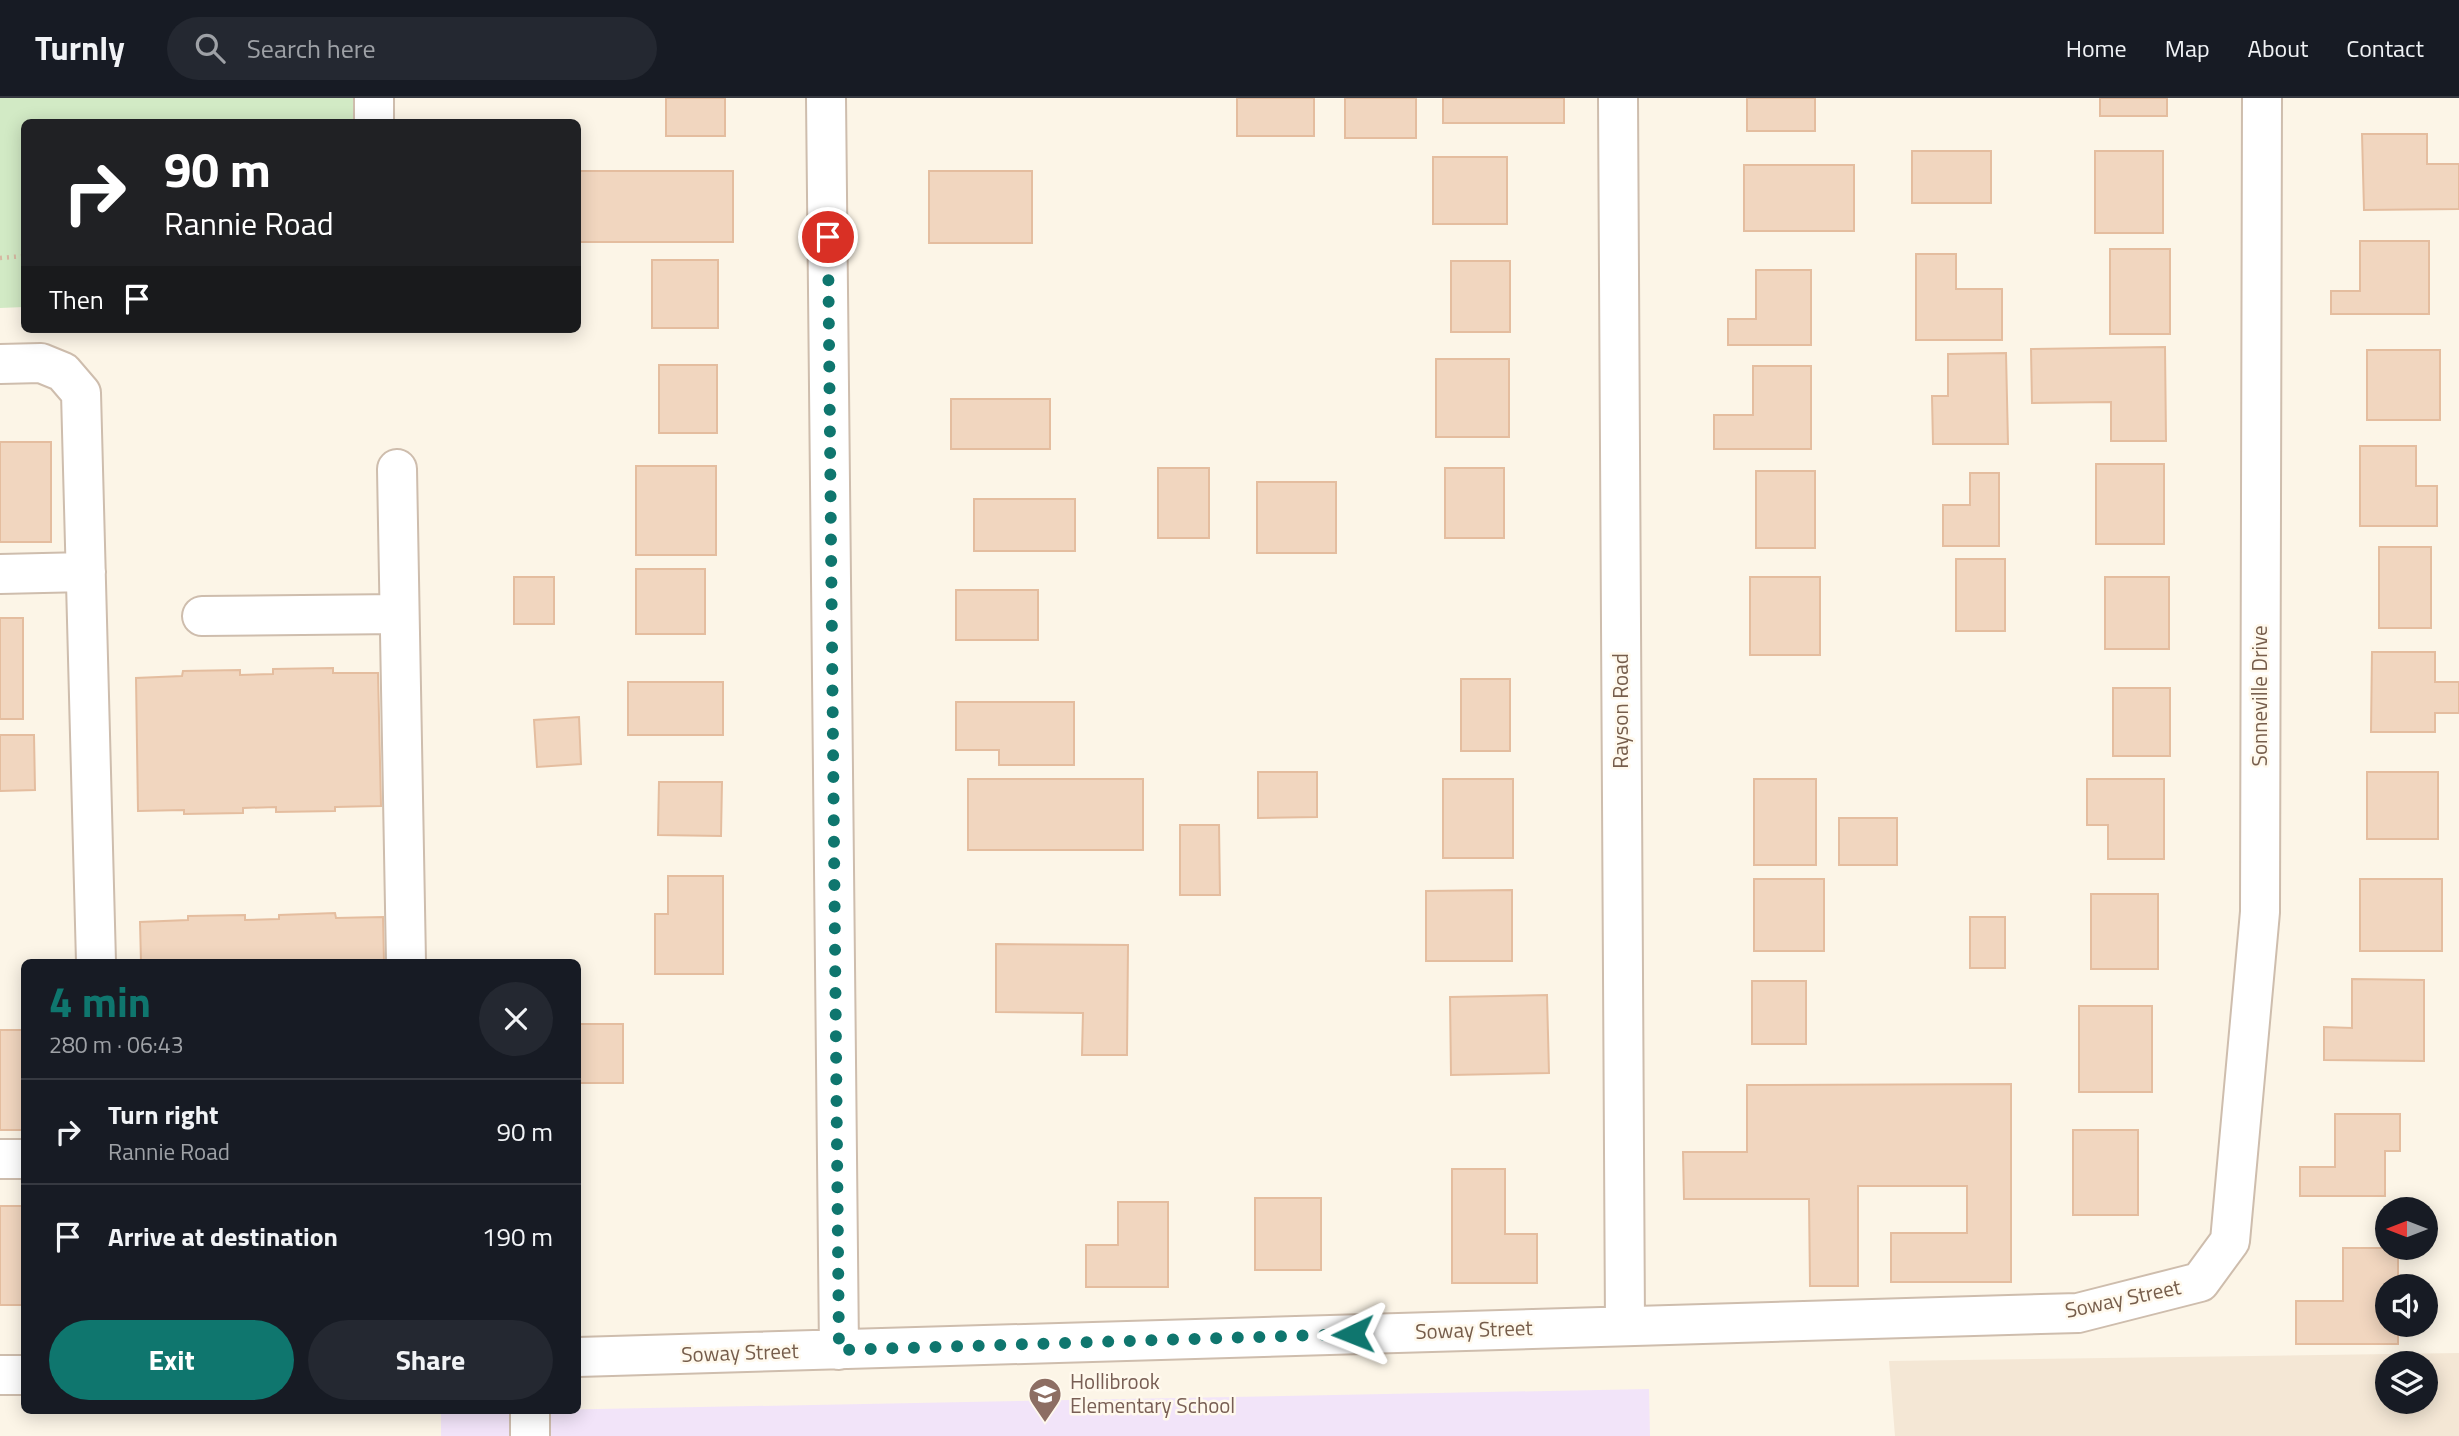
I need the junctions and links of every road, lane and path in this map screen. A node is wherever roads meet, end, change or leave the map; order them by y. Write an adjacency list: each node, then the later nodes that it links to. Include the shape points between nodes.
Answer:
1 (374, 98): 5 (street)
2 (826, 98): 20 (street)
3 (1618, 98): 19 (street, Rayson Road)
4 (2262, 98): 18 (street, Sonneville Drive, via 2260,912 2230,1241)
5 (374, 119)
6 (21, 256): 7 (path)
7 (0, 258)
8 (0, 364): 10 (street, via 41,363 63,372 80,393)
9 (397, 469): 12 (street)
10 (86, 572): 11 (street); 14 (street)
11 (0, 574)
12 (399, 614): 13 (street); 15 (street)
13 (202, 616)
14 (96, 959)
15 (406, 959)
16 (0, 1159): 17 (street)
17 (21, 1159)
18 (2200, 1282): 19 (street, Soway Street, via 2078,1313)
19 (1625, 1325): 20 (street, Soway Street)
20 (839, 1350): 21 (street, Soway Street)
21 (581, 1357)
22 (0, 1374): 23 (street)
23 (21, 1375)
24 (530, 1414): 25 (street)
25 (530, 1436)

